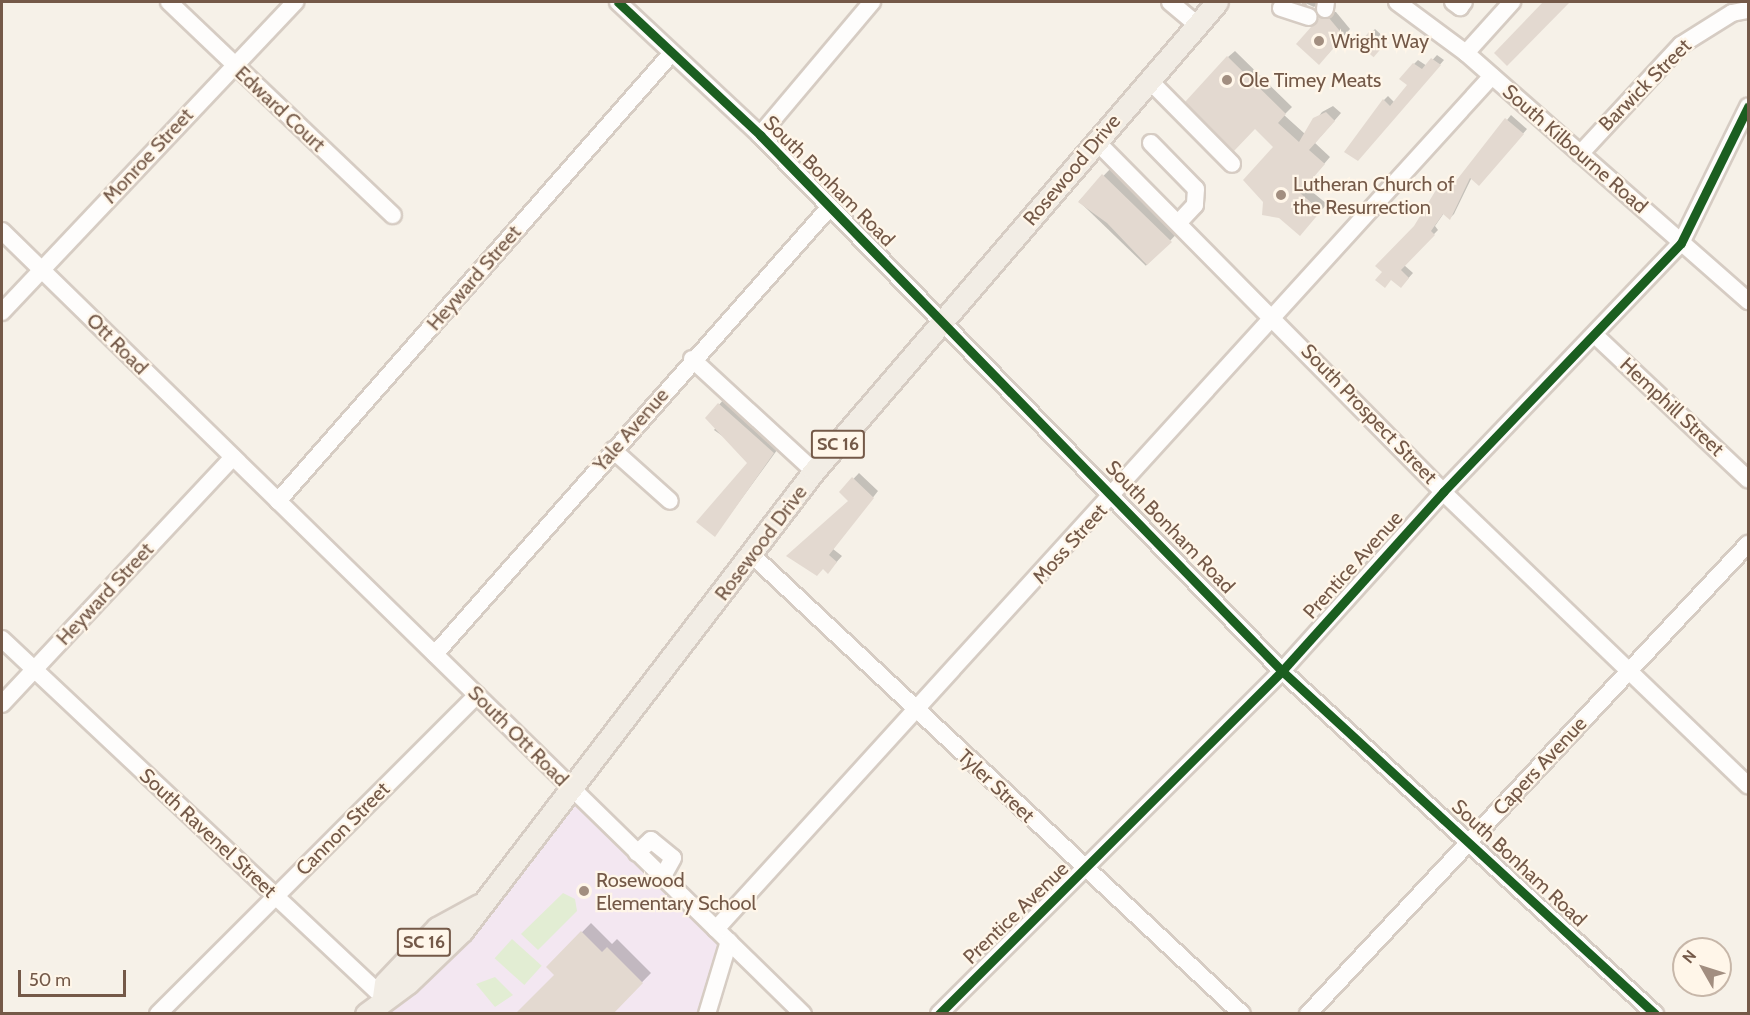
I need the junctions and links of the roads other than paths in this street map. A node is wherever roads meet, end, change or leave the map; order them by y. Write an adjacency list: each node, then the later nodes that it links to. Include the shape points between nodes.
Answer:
1 (169, 2): 16 (street, Edward Court)
2 (295, 2): 16 (street, Monroe Street)
3 (618, 2): 15 (street, South Bonham Road)
4 (873, 2): 20 (street)
5 (1170, 2): 13 (street)
6 (1216, 2): 13 (main road, Rosewood Drive / SC 16)
7 (1397, 2): 11 (street, South Kilbourne Road)
8 (1453, 2): 9 (street, via 1460,7)
9 (1464, 2)
10 (1512, 2): 14 (street)
11 (1416, 7): 14 (street, South Kilbourne Road)
12 (1749, 10): 23 (street, Barwick Street, via 1732,13 1681,45)
13 (1197, 25): 18 (main road, Rosewood Drive / SC 16)
14 (1466, 53): 17 (street, South Kilbourne Road)
15 (671, 54): 20 (street, South Bonham Road); 43 (street, Heyward Street)
16 (233, 66): 26 (street, Edward Court); 30 (street, Monroe Street)
17 (1492, 76): 23 (street, South Kilbourne Road); 33 (street, Moss Street)
18 (1149, 80): 21 (main road, Rosewood Drive / SC 16); 24 (street)
19 (1749, 107): 29 (street, Prentice Avenue)
20 (760, 135): 25 (street, South Bonham Road)
21 (1096, 141): 27 (street, South Prospect Street); 34 (main road, Rosewood Drive / SC 16)
22 (1151, 143): 27 (street, via 1196,189 1195,205)
23 (1580, 153): 29 (street, South Kilbourne Road)
24 (1232, 164)
25 (830, 208): 34 (street, South Bonham Road); 36 (street, Yale Avenue)
26 (393, 215)
27 (1179, 222): 33 (street, South Prospect Street)
28 (2, 231): 30 (street, Ott Road)
29 (1681, 243): 31 (street, South Kilbourne Road); 35 (street, Prentice Avenue)
30 (40, 271): 32 (street, Monroe Street); 38 (street, Ott Road)
31 (1749, 301)
32 (2, 312)
33 (1275, 316): 41 (street, South Prospect Street); 42 (street, Moss Street)
34 (944, 322): 39 (main road, Rosewood Drive / SC 16); 42 (street, South Bonham Road)
35 (1596, 336): 40 (street, Hemphill Street); 41 (street, Prentice Avenue)
36 (692, 359): 37 (street, Yale Avenue); 39 (street)
37 (613, 450): 44 (street); 48 (street, Yale Avenue)
38 (233, 457): 43 (street, South Ott Road); 49 (street, Heyward Street)
39 (814, 471): 46 (main road, Rosewood Drive / SC 16)
40 (1749, 479)
41 (1443, 492): 50 (street, Prentice Avenue); 51 (street, South Prospect Street)
42 (1115, 495): 50 (street, South Bonham Road); 54 (street, Moss Street)
43 (278, 501): 48 (street, South Ott Road)
44 (670, 501)
45 (1749, 544): 51 (street, Capers Avenue)
46 (752, 555): 54 (street, Tyler Street); 56 (main road, Rosewood Drive / SC 16)
47 (2, 639): 49 (street, South Ravenel Street)
48 (435, 654): 52 (street, South Ott Road)
49 (34, 669): 53 (street, Heyward Street); 59 (street, South Ravenel Street)
50 (1282, 671): 57 (street, South Bonham Road); 58 (street, Prentice Avenue)
51 (1627, 673): 55 (street, South Prospect Street); 57 (street, Capers Avenue)
52 (477, 695): 56 (street, South Ott Road); 59 (street, Cannon Street)
53 (2, 704)
54 (917, 714): 58 (street, Tyler Street); 60 (street, Moss Street)
55 (1749, 785)
56 (573, 790): 60 (street, South Ott Road); 62 (main road, Rosewood Drive / SC 16, via 482,904 437,928 385,983)
57 (1470, 841): 69 (street, Capers Avenue); 70 (street, South Bonham Road)
58 (1086, 869): 67 (street, Prentice Avenue); 68 (street, Tyler Street)
59 (275, 896): 62 (street, South Ravenel Street); 63 (street, Cannon Street)
60 (716, 928): 61 (street, South Ott Road)
61 (729, 941): 65 (street); 66 (street, South Ott Road)
62 (383, 997): 64 (main road, Rosewood Drive / SC 16)
63 (158, 1014)
64 (366, 1014)
65 (707, 1014)
66 (803, 1014)
67 (939, 1014)
68 (1242, 1014)
69 (1308, 1014)
70 (1655, 1014)

